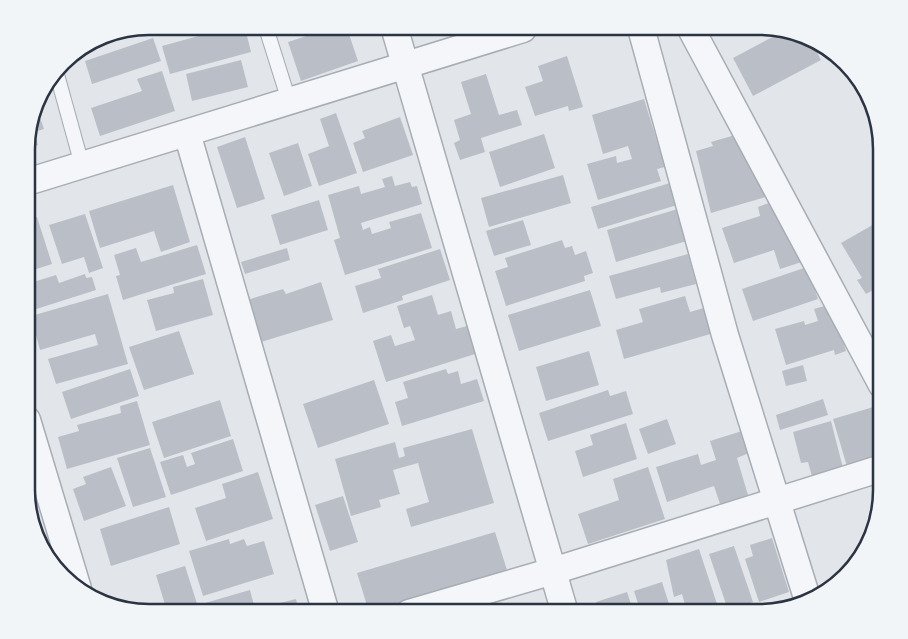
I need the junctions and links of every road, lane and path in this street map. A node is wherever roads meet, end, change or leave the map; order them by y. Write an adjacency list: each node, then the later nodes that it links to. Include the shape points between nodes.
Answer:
1 (268, 35): 8 (lane)
2 (396, 35): 6 (street)
3 (503, 35): 6 (street)
4 (643, 35): 15 (street, via 722,325)
5 (694, 35): 12 (street)
6 (405, 65): 8 (street); 16 (street)
7 (58, 80): 10 (lane)
8 (289, 101): 9 (street)
9 (187, 133): 10 (street); 19 (street)
10 (82, 165): 11 (street)
11 (35, 180)
12 (873, 368)
13 (35, 447): 17 (street)
14 (873, 471): 15 (street)
15 (778, 500): 16 (street); 18 (street)
16 (553, 571): 20 (street); 21 (street)
17 (74, 576)
18 (806, 594)
19 (323, 604)
20 (440, 604)
21 (562, 604)

